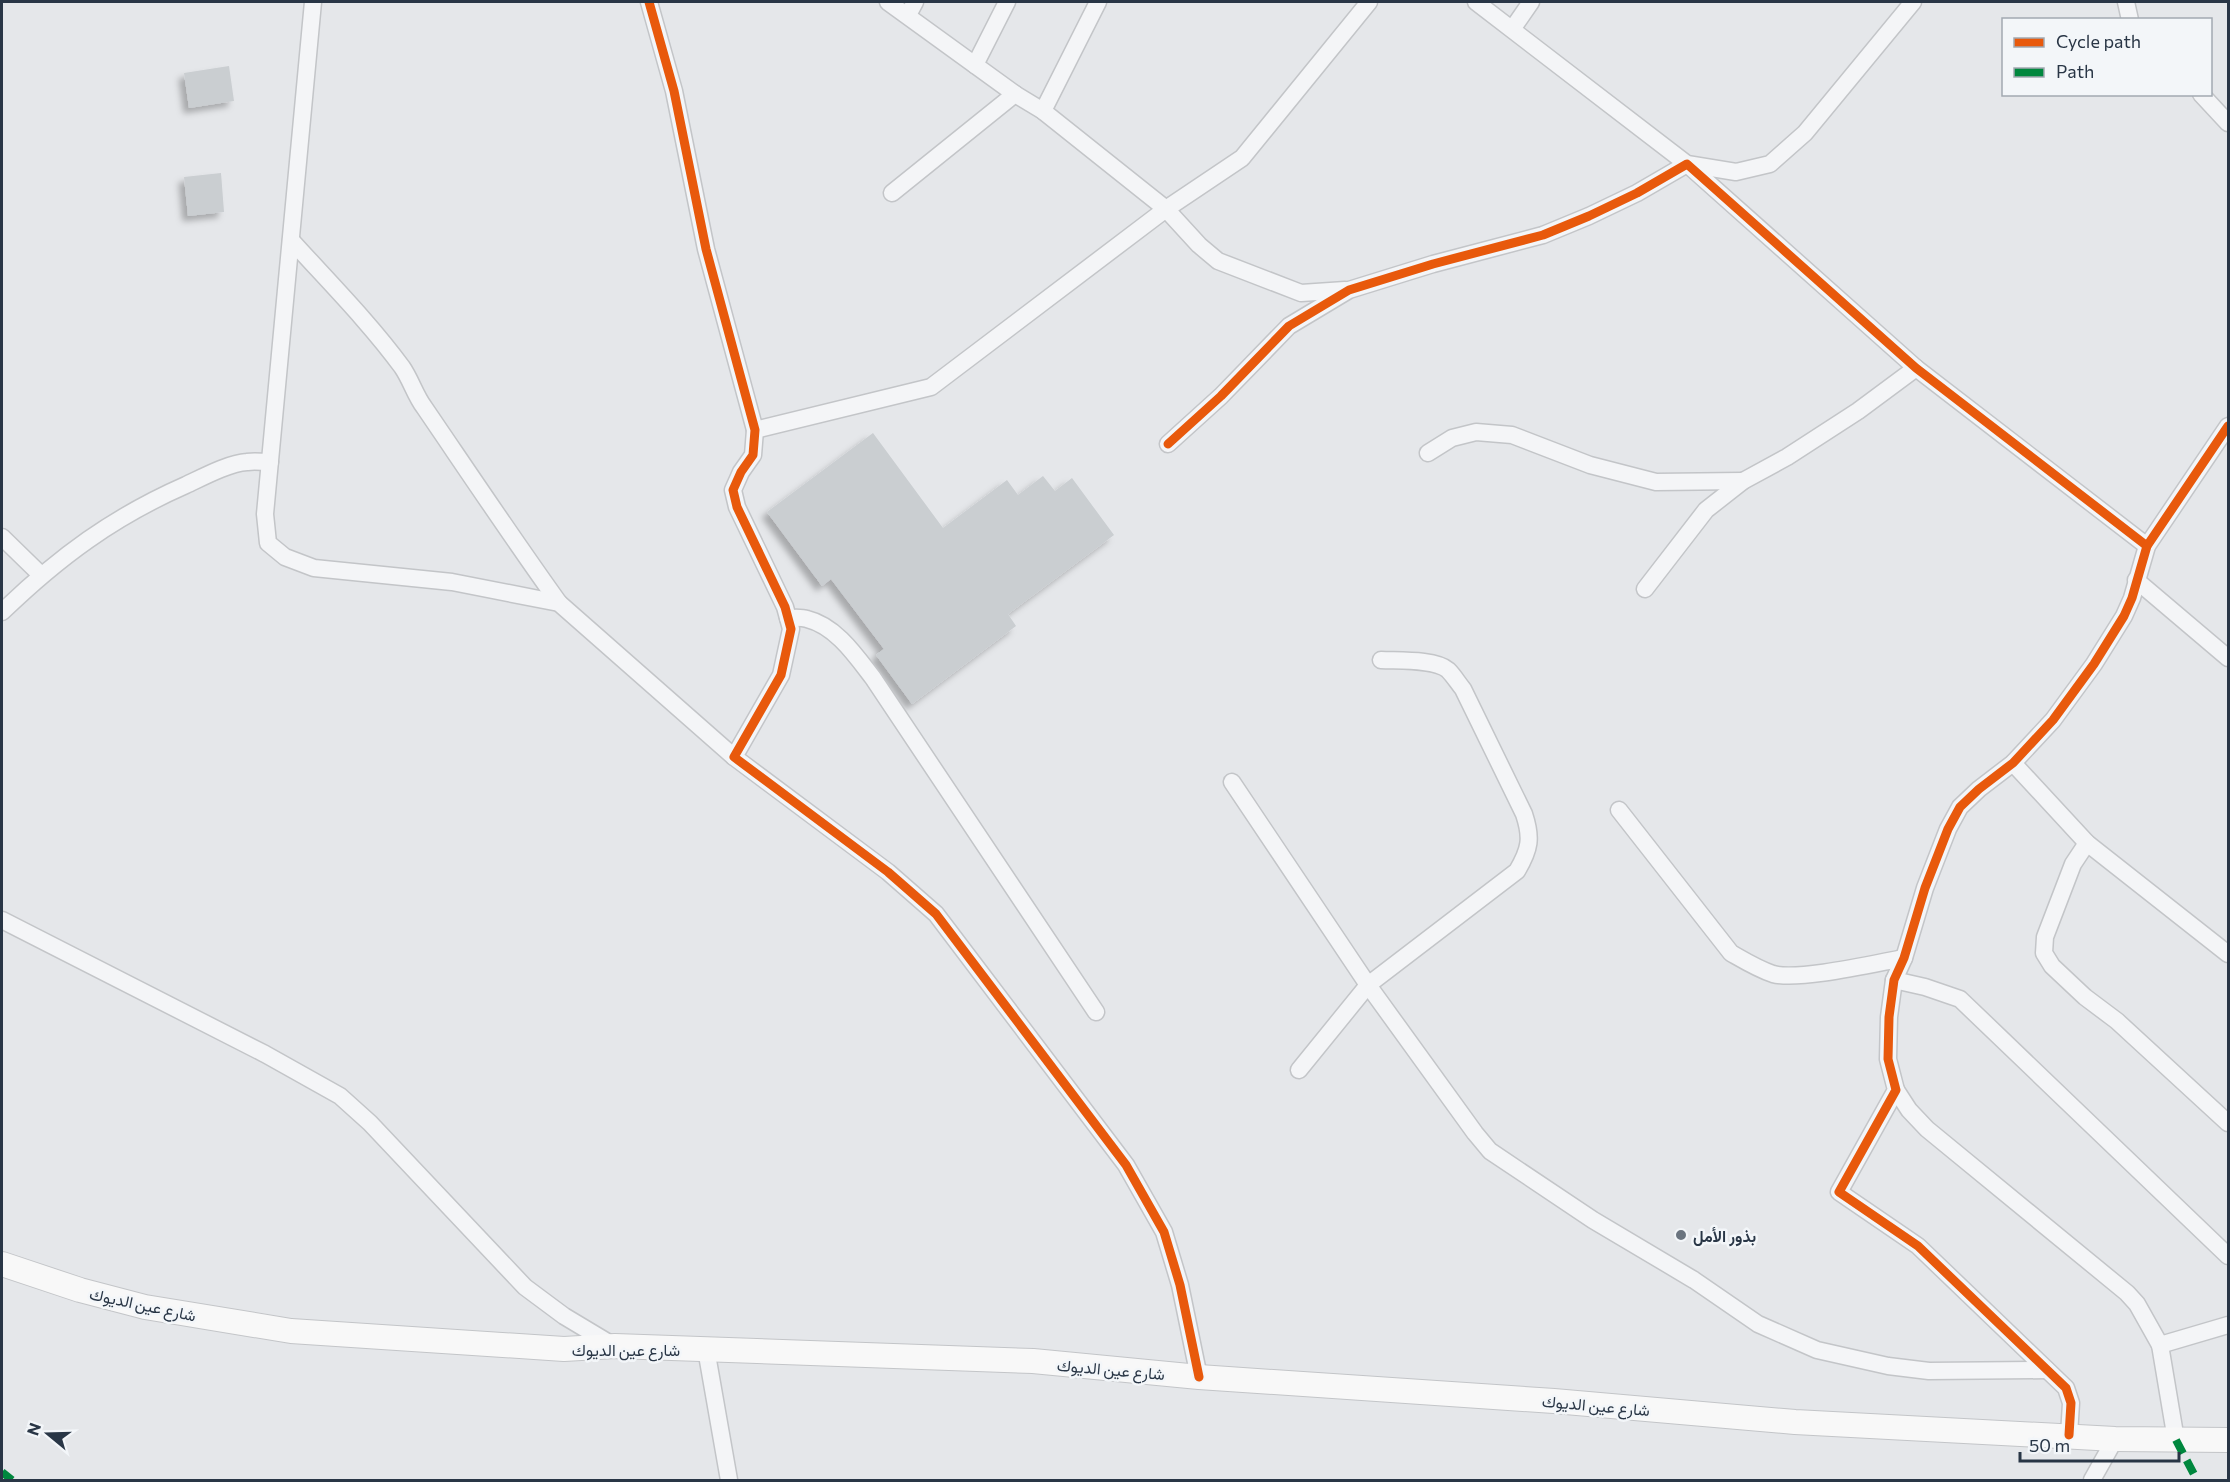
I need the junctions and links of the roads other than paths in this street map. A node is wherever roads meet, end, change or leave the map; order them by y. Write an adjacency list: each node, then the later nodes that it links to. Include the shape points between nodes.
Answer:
1 (313, 2): 22 (street)
2 (649, 2): 26 (street, via 674,91 706,249)
3 (888, 2): 11 (street)
4 (1007, 2): 14 (street)
5 (1098, 2): 17 (street)
6 (1369, 2): 21 (street, via 1242,159)
7 (1476, 2): 13 (street)
8 (1531, 2): 13 (street)
9 (1913, 2): 19 (street, via 1805,133 1770,164 1736,172)
10 (2126, 2): 12 (street)
11 (912, 8): 14 (street)
12 (2130, 18)
13 (1513, 28): 19 (street)
14 (975, 65): 15 (street)
15 (1015, 94): 17 (street); 20 (street)
16 (2203, 96): 18 (street)
17 (1043, 111): 21 (street)
18 (2229, 123)
19 (1687, 164): 23 (street, via 1637,193 1543,235); 24 (street)
20 (892, 193)
21 (1166, 209): 23 (street, via 1218,261 1301,293); 26 (street, via 931,387)
22 (291, 240): 29 (street); 36 (street, via 404,370 421,404)
23 (1349, 290): 27 (street, via 1289,326)
24 (1916, 368): 30 (street, via 1814,440); 32 (street)
25 (2229, 426): 32 (street)
26 (755, 430): 38 (street, via 753,455 733,490 737,507)
27 (1168, 444)
28 (1428, 453): 30 (street, via 1452,438 1476,432 1494,433 1512,435 1590,465 1656,482)
29 (270, 462): 33 (street, via 245,462 163,495 118,519); 36 (street, via 265,514 268,543 285,557 314,568 452,582)
30 (1743, 481): 35 (street, via 1706,510)
31 (2, 537): 33 (street)
32 (2147, 546): 34 (street)
33 (41, 574): 37 (street)
34 (2136, 580): 39 (street); 42 (street, via 2124,616 2094,664 2053,720)
35 (1645, 589)
36 (559, 603): 41 (street)
37 (2, 612)
38 (788, 618): 41 (street, via 792,629 781,675); 51 (street, via 807,619 829,629 850,648)
39 (2229, 658)
40 (1381, 660): 50 (street, via 1435,664 1455,677 1524,814 1529,844 1517,871)
41 (734, 757): 62 (street, via 888,872 936,914 1126,1165 1164,1232 1180,1285)
42 (2013, 763): 45 (street); 48 (street, via 1960,807 1925,888)
43 (1232, 782): 50 (street)
44 (1619, 810): 48 (street, via 1731,953 1753,966 1776,975 1799,974)
45 (2087, 843): 47 (street); 54 (street, via 2073,864 2045,937 2044,952 2052,966 2076,989)
46 (2, 920): 59 (street, via 340,1096 525,1287)
47 (2229, 954)
48 (1904, 958): 49 (street)
49 (1894, 980): 53 (street, via 1888,1059); 55 (street, via 1960,999)
50 (1368, 985): 52 (street); 61 (street, via 1490,1151 1758,1324 1817,1350 1888,1366 1929,1371)
51 (1096, 1012)
52 (1299, 1070)
53 (1896, 1090): 58 (street, via 1927,1129 2127,1293); 61 (street, via 1839,1192 1918,1246)
54 (2229, 1123)
55 (2229, 1256)
56 (2, 1264): 59 (main road, شارع عين الديوك, via 145,1307 291,1331 564,1348)
57 (2229, 1324): 58 (street)
58 (2160, 1345): 65 (street)
59 (615, 1347): 60 (main road, شارع عين الديوك)
60 (706, 1349): 62 (main road, شارع عين الديوك, via 1033,1362); 67 (street)
61 (2047, 1370): 63 (street, via 2066,1388 2071,1403)
62 (1199, 1377): 63 (main road, شارع عين الديوك, via 1795,1422)
63 (2069, 1435): 64 (main road, شارع عين الديوك)
64 (2115, 1439): 65 (main road, شارع عين الديوك); 68 (street)
65 (2176, 1440): 66 (main road, شارع عين الديوك)
66 (2229, 1440)
67 (729, 1480)
68 (2092, 1480)

